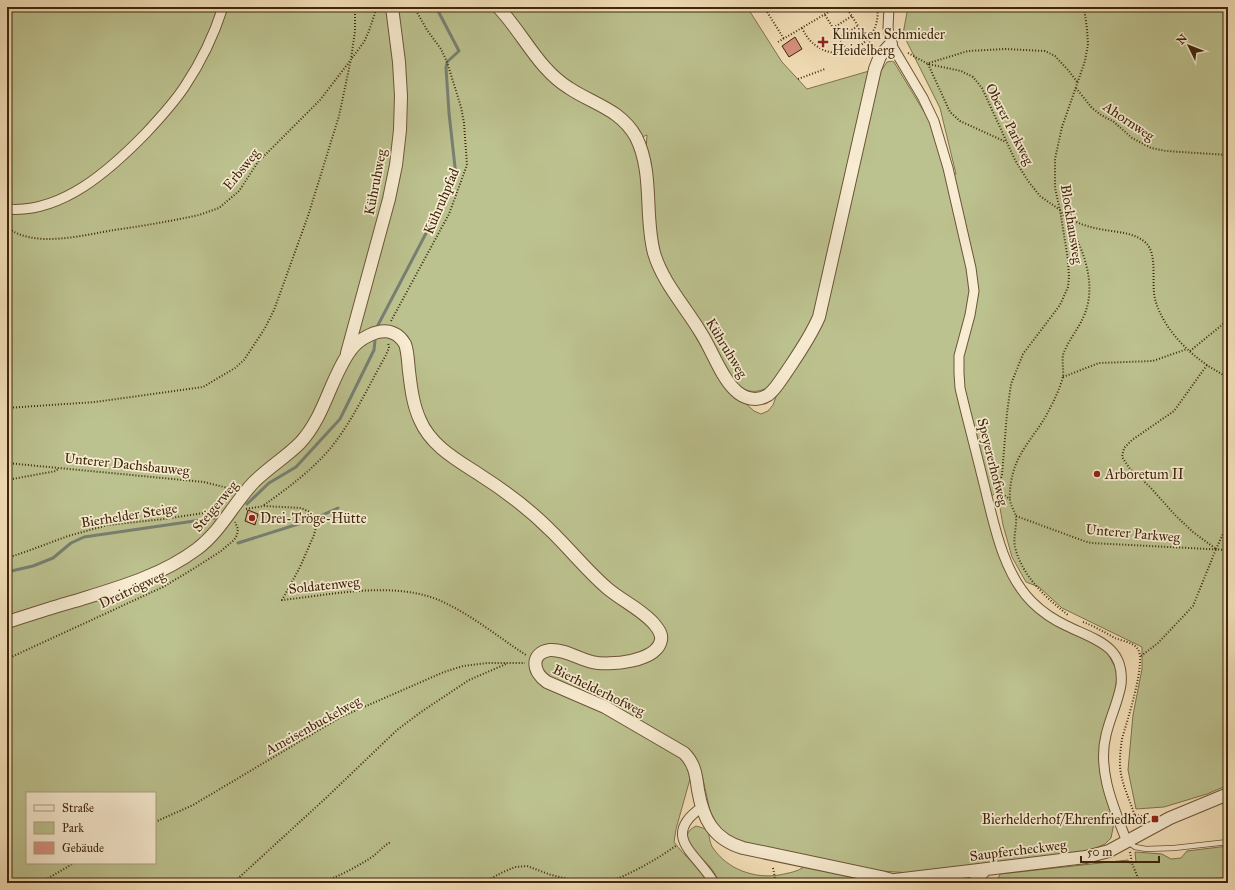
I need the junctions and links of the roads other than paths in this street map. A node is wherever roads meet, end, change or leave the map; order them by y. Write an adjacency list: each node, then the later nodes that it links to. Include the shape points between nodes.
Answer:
1 (223, 7): 6 (street, via 210,42 185,88 125,154 94,180 60,199 31,208)
2 (392, 7): 7 (street, Kühruhweg, via 401,90 396,165 372,266 348,343)
3 (498, 7): 5 (street, Kühruhweg, via 555,78 573,91 613,112 633,133 646,167 651,235 660,269 673,293 701,332 730,385 742,396 751,398 766,396 775,388 804,346 819,317 875,69 882,53)
4 (889, 7): 5 (street, via 888,28)
5 (891, 44): 11 (street, Speyererhofweg, via 934,121 968,252 974,291 960,350 959,373 964,404 1004,555 1012,573 1032,602 1050,617 1105,644 1113,651 1119,662 1121,685 1103,752 1107,786)
6 (7, 209)
7 (346, 358): 8 (street, Steigerweg, via 309,432 298,445 256,480 211,537 198,549 157,572 119,588); 10 (street, Bierhelderhofweg, via 355,345 364,338 386,331 396,335 407,351 418,416 433,440 520,502 607,588 654,624 660,634 659,644 654,652 630,661 598,663 553,650 531,659 545,681 605,707 684,753 694,768)
8 (7, 622)
9 (1228, 794): 11 (street, Saupfercheckweg, via 1170,818)
10 (702, 807): 14 (street, Bierhelderhofweg, via 712,828 723,839 736,846); 15 (street, via 686,823 683,840)
11 (1131, 842): 12 (lane, via 1138,848 1154,849); 13 (street, Saupfercheckweg, via 1094,855)
12 (1228, 842)
13 (986, 869): 14 (street, Saupfercheckweg); 16 (street)
14 (899, 882)
15 (714, 883)
16 (974, 883)

